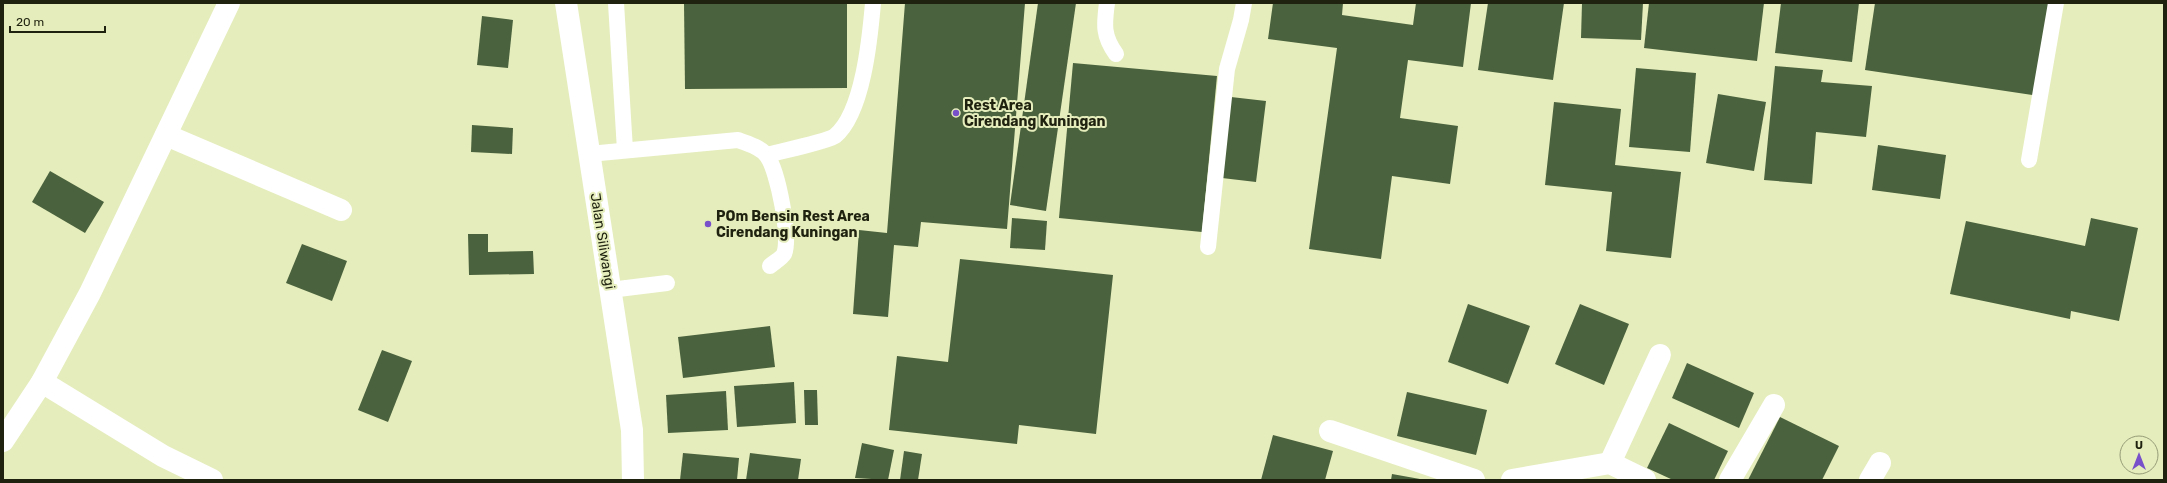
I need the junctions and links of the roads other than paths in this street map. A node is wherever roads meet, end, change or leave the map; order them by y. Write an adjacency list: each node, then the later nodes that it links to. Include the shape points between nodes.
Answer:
1 (229, 3): 9 (street)
2 (566, 3): 11 (street, Jalan Siliwangi)
3 (616, 3): 10 (lane)
4 (873, 3): 12 (lane, via 870,42 853,113 834,137)
5 (1107, 3): 8 (lane, via 1104,25 1108,43)
6 (1244, 3): 15 (lane, via 1227,69)
7 (2056, 3): 13 (lane)
8 (1116, 54)
9 (166, 135): 14 (street); 20 (street, via 90,293)
10 (626, 150): 11 (lane); 12 (lane, via 738,140 756,147)
11 (589, 154): 18 (street, Jalan Siliwangi)
12 (767, 155): 16 (lane, via 776,175 787,244 783,256)
13 (2029, 160)
14 (341, 210)
15 (1208, 247)
16 (770, 266)
17 (667, 283): 18 (lane)
18 (610, 290): 26 (street, Jalan Siliwangi, via 632,430)
19 (1660, 355): 24 (street)
20 (42, 382): 23 (street); 25 (street, via 163,456)
21 (1774, 405): 30 (street)
22 (1330, 431): 27 (street)
23 (3, 441)
24 (1610, 463): 28 (street); 29 (street)
25 (212, 480)
26 (633, 480)
27 (1474, 480)
28 (1512, 480)
29 (1645, 480)
30 (1730, 480)

